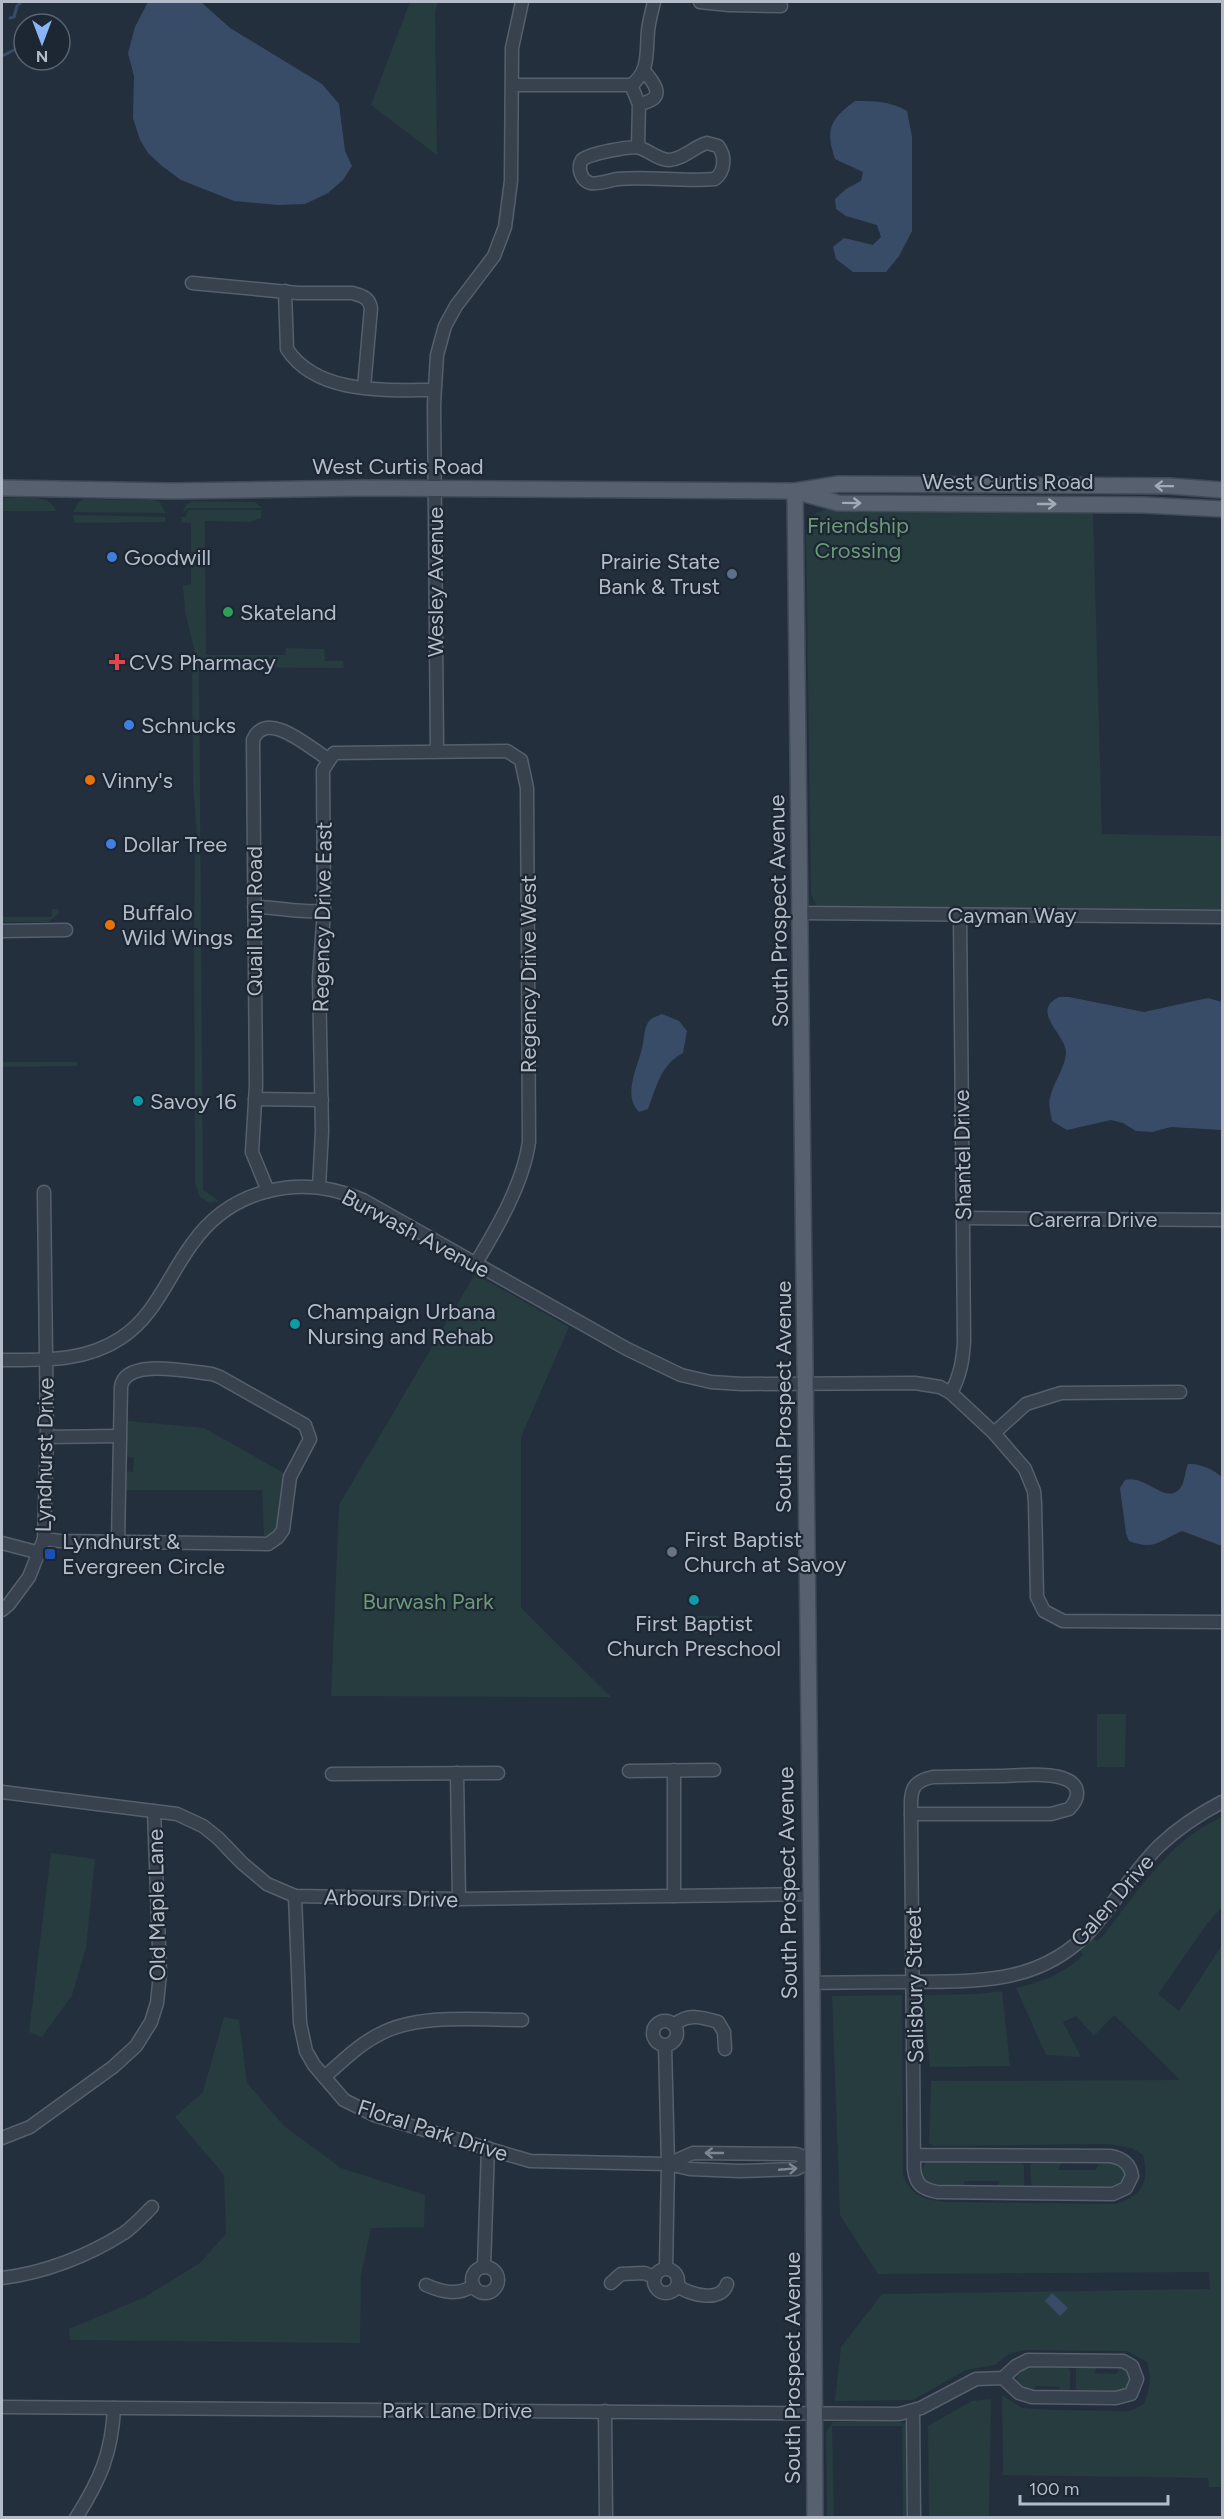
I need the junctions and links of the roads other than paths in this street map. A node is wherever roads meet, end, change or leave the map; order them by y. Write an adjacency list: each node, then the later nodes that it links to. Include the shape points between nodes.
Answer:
1 (522, 2): 6 (street, Wesley Avenue, via 514,33)
2 (654, 2): 5 (street)
3 (700, 2): 4 (street)
4 (781, 6)
5 (638, 78): 6 (street); 7 (street); 7 (street, via 657,85 653,99)
6 (512, 85): 12 (street, Wesley Avenue, via 511,181 506,227 494,256 445,326 437,355)
7 (639, 104): 8 (street)
8 (638, 147): 8 (street, via 668,160 713,143 724,158 722,171 715,179 617,179 599,183 588,182 580,172 587,156)
9 (192, 283): 10 (street)
10 (285, 291): 11 (street, via 285,338 292,357 319,379); 11 (street, via 352,293 369,301)
11 (364, 387): 12 (street)
12 (435, 390): 14 (street, Wesley Avenue)
13 (2, 488): 14 (main road, West Curtis Road)
14 (435, 489): 16 (main road, West Curtis Road); 18 (street, Wesley Avenue)
15 (1222, 490): 16 (main road, West Curtis Road, one-way to 16, via 1169,486 840,484)
16 (795, 491): 17 (main road, West Curtis Road, one-way to 17, via 838,502); 22 (main road, South Prospect Avenue)
17 (1222, 509)
18 (437, 751): 19 (street, via 334,753); 34 (street, Regency Drive West, via 507,751 521,760 527,788 529,1142 517,1189)
19 (328, 759): 20 (street, Quail Run Road, via 276,728 264,726 255,734); 21 (street, Regency Drive East, via 323,770)
20 (254, 907): 21 (street); 27 (street, Quail Run Road)
21 (324, 911): 28 (street, Regency Drive East, via 319,978)
22 (801, 914): 23 (street, Cayman Way); 37 (main road, South Prospect Avenue)
23 (960, 915): 24 (street, Cayman Way); 32 (street, Shantel Drive)
24 (1222, 917)
25 (66, 930): 26 (street)
26 (2, 931)
27 (255, 1099): 28 (street); 30 (street, Quail Run Road, via 252,1152)
28 (322, 1100): 29 (street, Regency Drive East)
29 (319, 1187): 30 (street, Burwash Avenue); 34 (street, Burwash Avenue, via 363,1200)
30 (268, 1191): 36 (street, Burwash Avenue, via 238,1201 208,1223 190,1245 157,1302 133,1329 92,1353)
31 (44, 1192): 36 (street, Lyndhurst Drive)
32 (963, 1218): 33 (street, Carerra Drive); 39 (street, Shantel Drive, via 963,1360)
33 (1222, 1220)
34 (476, 1263): 37 (street, Burwash Avenue, via 627,1349 681,1375 727,1384)
35 (2, 1360): 36 (street, Burwash Avenue)
36 (46, 1360): 42 (street, Lyndhurst Drive)
37 (806, 1383): 39 (street, Burwash Avenue, via 915,1383); 59 (main road, South Prospect Avenue)
38 (1180, 1392): 40 (street, via 1061,1393 1026,1404)
39 (951, 1393): 40 (street)
40 (994, 1433): 48 (street, via 1025,1469 1034,1491 1036,1587 1044,1611 1063,1621)
41 (118, 1436): 42 (street); 44 (street); 44 (street, via 122,1381 145,1368 220,1377 305,1425 310,1440 290,1477 283,1530 274,1541)
42 (47, 1437): 43 (street, Lyndhurst Drive)
43 (44, 1539): 44 (street); 46 (street, Lyndhurst Drive)
44 (118, 1542)
45 (2, 1543): 46 (street)
46 (40, 1553): 47 (street, Lyndhurst Drive, via 24,1585)
47 (2, 1610)
48 (1222, 1622)
49 (674, 1770): 50 (street); 51 (street); 61 (street)
50 (714, 1770)
51 (629, 1771)
52 (457, 1773): 53 (street); 54 (street); 62 (street)
53 (498, 1773)
54 (332, 1774)
55 (2, 1792): 57 (street, Arbours Drive)
56 (1222, 1802): 63 (street, Galen Drive, via 1189,1821 1158,1847 1088,1933 1050,1962 996,1980)
57 (154, 1811): 60 (street, Arbours Drive, via 177,1814 203,1826 254,1874); 70 (street, Old Maple Lane, via 160,1974 151,2022 136,2046 113,2067 30,2127)
58 (911, 1814): 58 (street, Salisbury Street, via 1052,1814 1069,1809 1077,1793 1072,1783 1059,1776 933,1777 914,1787); 63 (street, Salisbury Street)
59 (809, 1894): 61 (street, Arbours Drive); 64 (main road, South Prospect Avenue)
60 (295, 1896): 62 (street, Arbours Drive); 69 (street, Floral Park Drive, via 302,2039)
61 (675, 1896): 62 (street, Arbours Drive)
62 (459, 1899)
63 (913, 1982): 64 (street, Galen Drive); 73 (street, Salisbury Street)
64 (812, 1983): 74 (main road, South Prospect Avenue)
65 (522, 2020): 69 (street, via 423,2021 397,2026 367,2042)
66 (674, 2025): 67 (street, via 677,2038); 67 (street, via 664,2021 654,2027 654,2038); 68 (street, via 682,2018 702,2017 718,2022 724,2032)
67 (666, 2046): 75 (street)
68 (725, 2049)
69 (324, 2077): 71 (street, Floral Park Drive, via 344,2100 374,2115)
70 (2, 2138)
71 (488, 2148): 75 (street, Floral Park Drive, via 530,2161); 78 (street)
72 (740, 2153): 74 (street, Floral Park Drive, via 795,2154); 75 (street, Floral Park Drive, one-way to 75, via 693,2153); 76 (street)
73 (915, 2155): 73 (street, Salisbury Street, via 1110,2156 1128,2163 1132,2176 1126,2188 1113,2194 937,2192 915,2180)
74 (813, 2160): 76 (street, Floral Park Drive, one-way to 74, via 796,2169); 92 (main road, South Prospect Avenue)
75 (668, 2164): 76 (street, Floral Park Drive); 79 (street)
76 (740, 2171)
77 (152, 2207): 81 (street, via 125,2232 79,2256 35,2272)
78 (484, 2266): 85 (street, via 473,2273); 85 (street, via 497,2275 496,2288 484,2293)
79 (666, 2268): 80 (street); 86 (street, via 677,2274)
80 (655, 2277): 82 (street, via 644,2273 621,2274); 86 (street, via 655,2286 660,2291 668,2293)
81 (2, 2278)
82 (611, 2283)
83 (426, 2284): 85 (street, via 449,2292)
84 (727, 2284): 86 (street, via 719,2295 686,2292)
85 (473, 2286)
86 (678, 2286)
87 (1003, 2378): 87 (street, via 1025,2396 1116,2398 1131,2394 1137,2379 1125,2362 1108,2360 1028,2360); 91 (street, via 976,2379)
88 (2, 2407): 89 (street, Park Lane Drive)
89 (114, 2408): 90 (street, Park Lane Drive); 93 (street, via 106,2462)
90 (604, 2411): 92 (street, Park Lane Drive); 94 (street)
91 (913, 2411): 92 (street, Park Lane Drive); 96 (street)
92 (815, 2414): 95 (main road, South Prospect Avenue)
93 (76, 2517)
94 (606, 2517)
95 (815, 2517)
96 (914, 2517)

